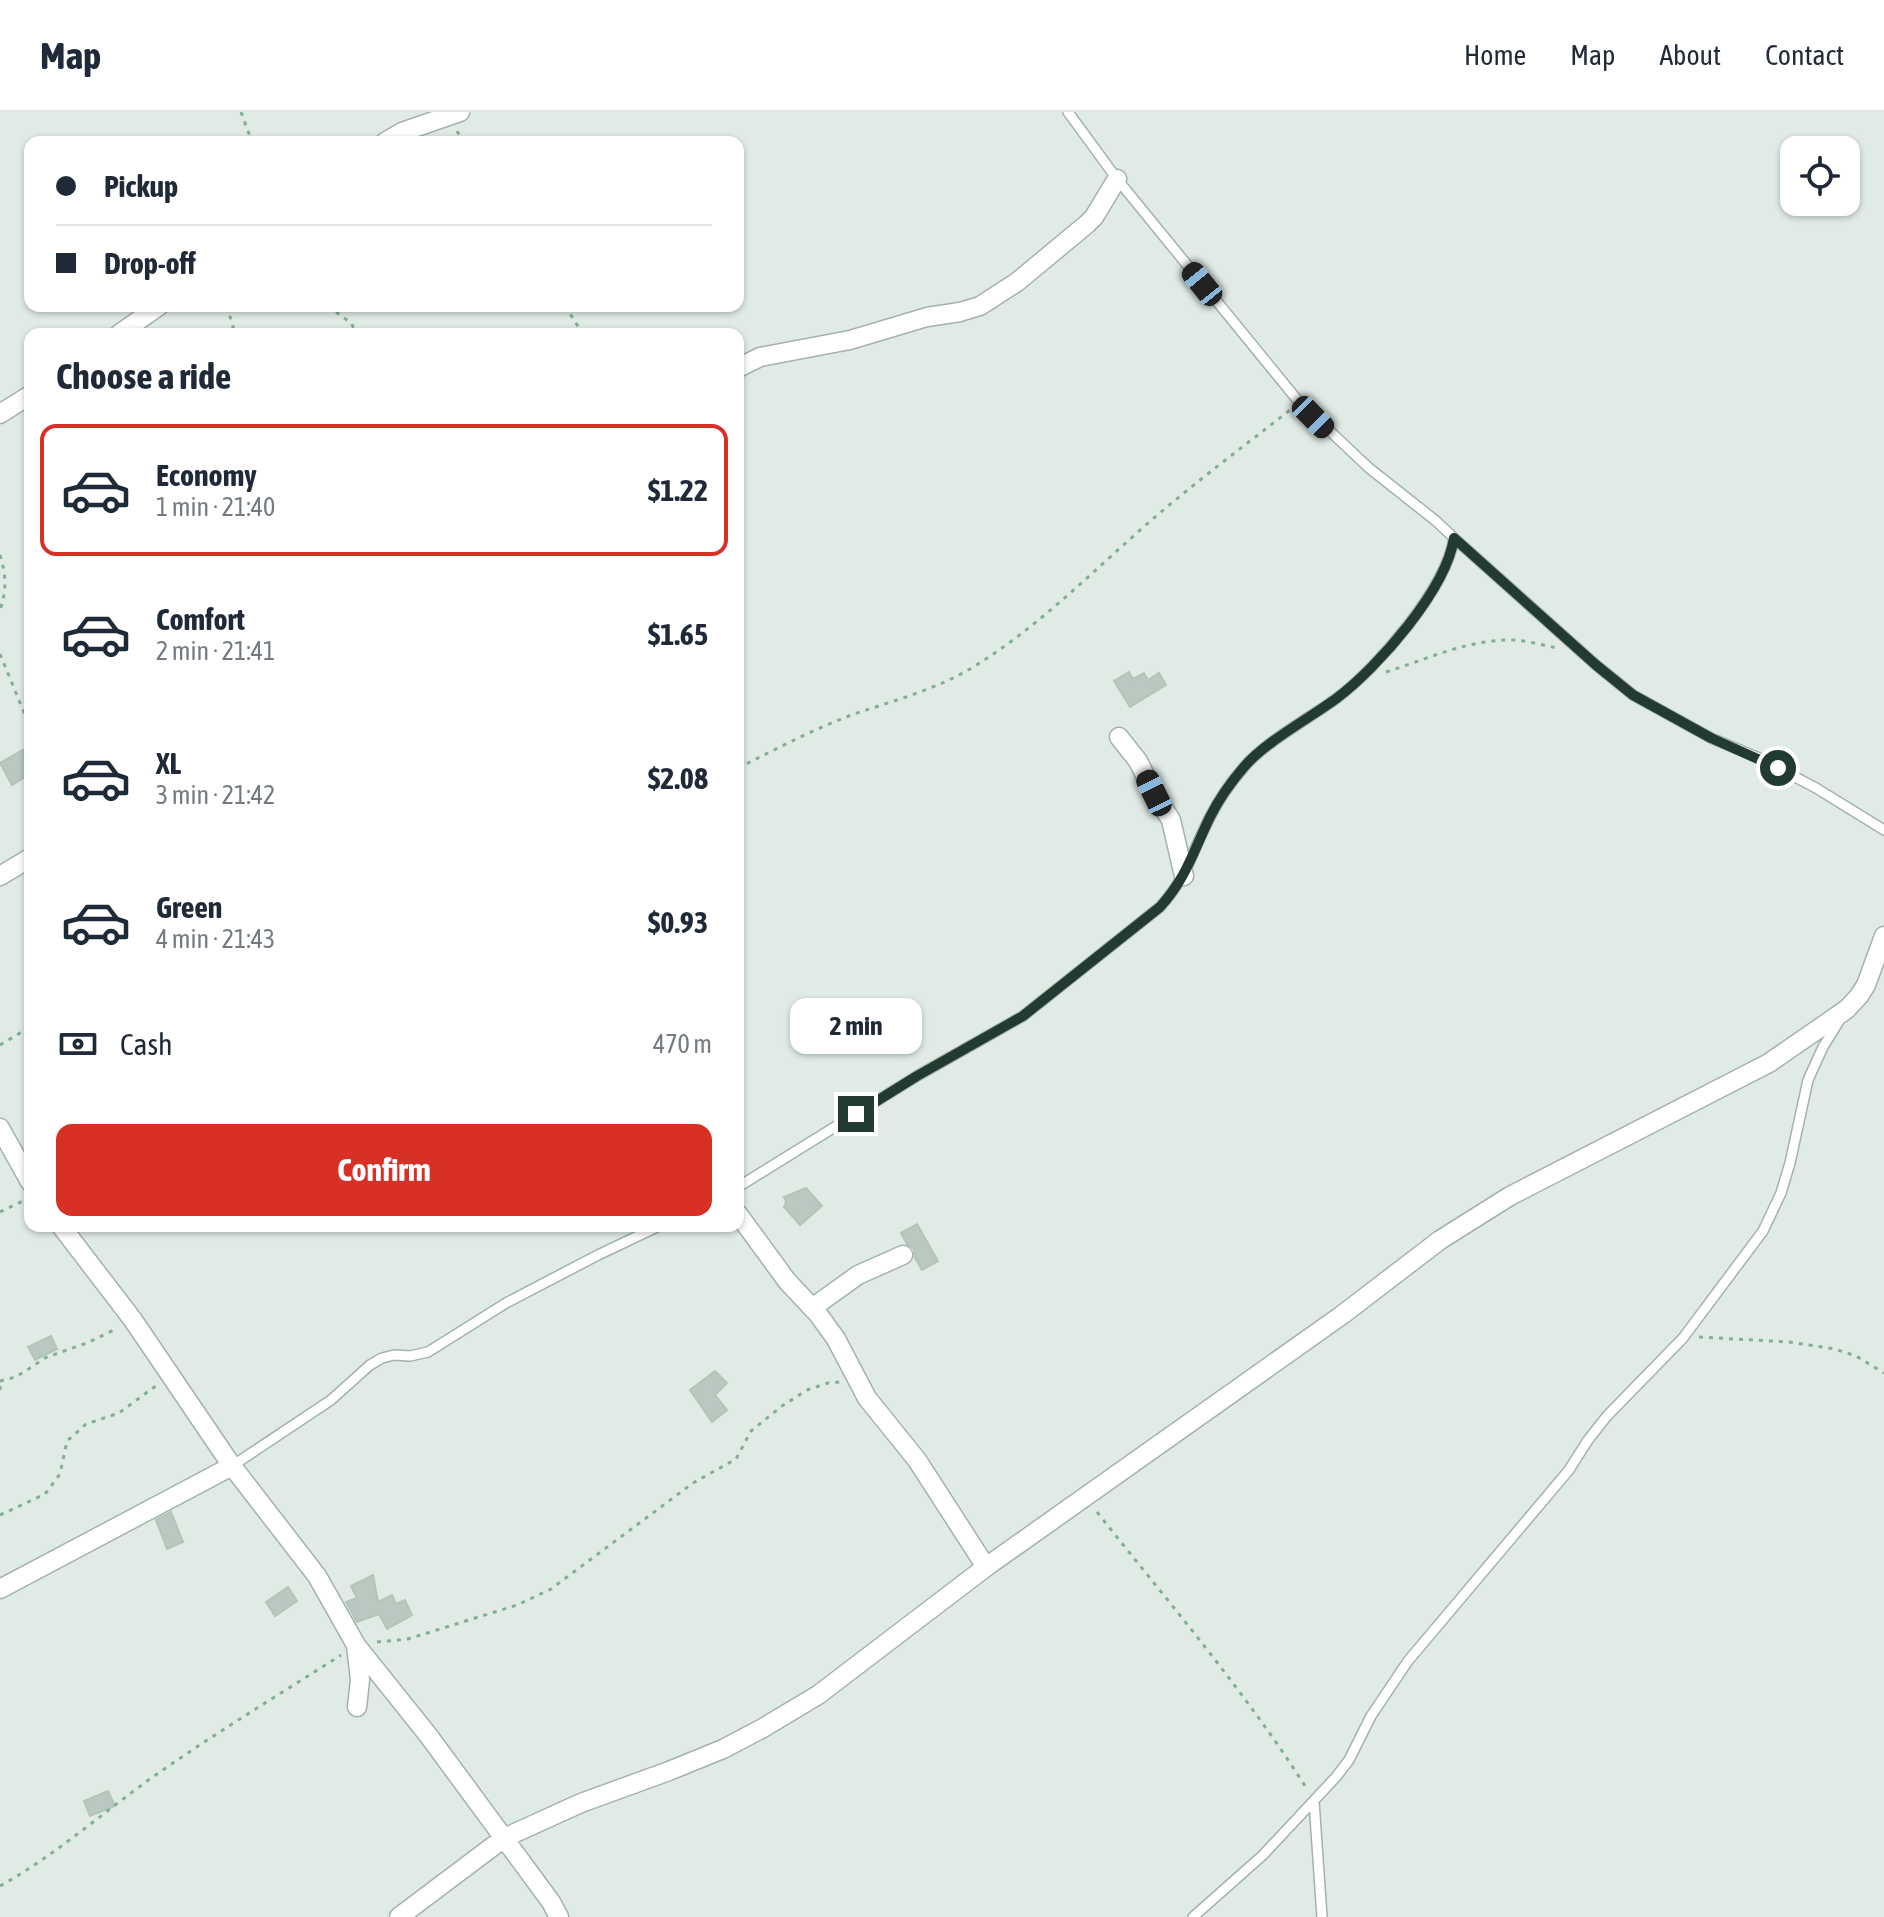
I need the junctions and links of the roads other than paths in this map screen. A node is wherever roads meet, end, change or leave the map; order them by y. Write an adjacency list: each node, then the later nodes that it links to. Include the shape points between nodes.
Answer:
1 (460, 112): 3 (street)
2 (1068, 112): 4 (lane)
3 (395, 136)
4 (1117, 179): 7 (street, via 1087,224 980,306); 10 (lane, via 1299,402)
5 (150, 312): 6 (street)
6 (128, 328)
7 (744, 365)
8 (24, 399): 9 (street)
9 (0, 414)
10 (1454, 538): 12 (lane, via 1633,695 1816,788); 15 (lane, via 1443,574 1393,644 1356,682 1247,763 1230,784)
11 (1119, 737): 15 (street, via 1171,820)
12 (1884, 830)
13 (24, 862): 14 (street)
14 (0, 876)
15 (1184, 876): 20 (lane, via 1160,907 1023,1016)
16 (1884, 936): 17 (street, via 1866,985)
17 (1847, 1009): 27 (street, via 1769,1063 1510,1196 1452,1233); 31 (lane, via 1808,1080 1781,1193 1763,1231 1683,1338 1607,1416 1569,1470 1408,1661 1349,1760)
18 (0, 1128): 19 (street)
19 (24, 1171)
20 (744, 1183)
21 (744, 1222): 25 (street)
22 (66, 1232): 26 (street)
23 (646, 1232): 26 (lane, via 506,1303 428,1352 382,1358 331,1400)
24 (903, 1255): 25 (street, via 858,1275)
25 (812, 1308): 27 (street, via 836,1339 867,1398 917,1460)
26 (232, 1466): 28 (street); 29 (street, via 317,1576)
27 (986, 1567): 32 (street, via 818,1695 763,1728)
28 (0, 1589)
29 (356, 1645): 30 (street); 32 (street)
30 (357, 1707)
31 (1314, 1801): 35 (lane); 36 (lane)
32 (504, 1838): 33 (street); 34 (street)
33 (399, 1917)
34 (559, 1917)
35 (1193, 1917)
36 (1322, 1917)

